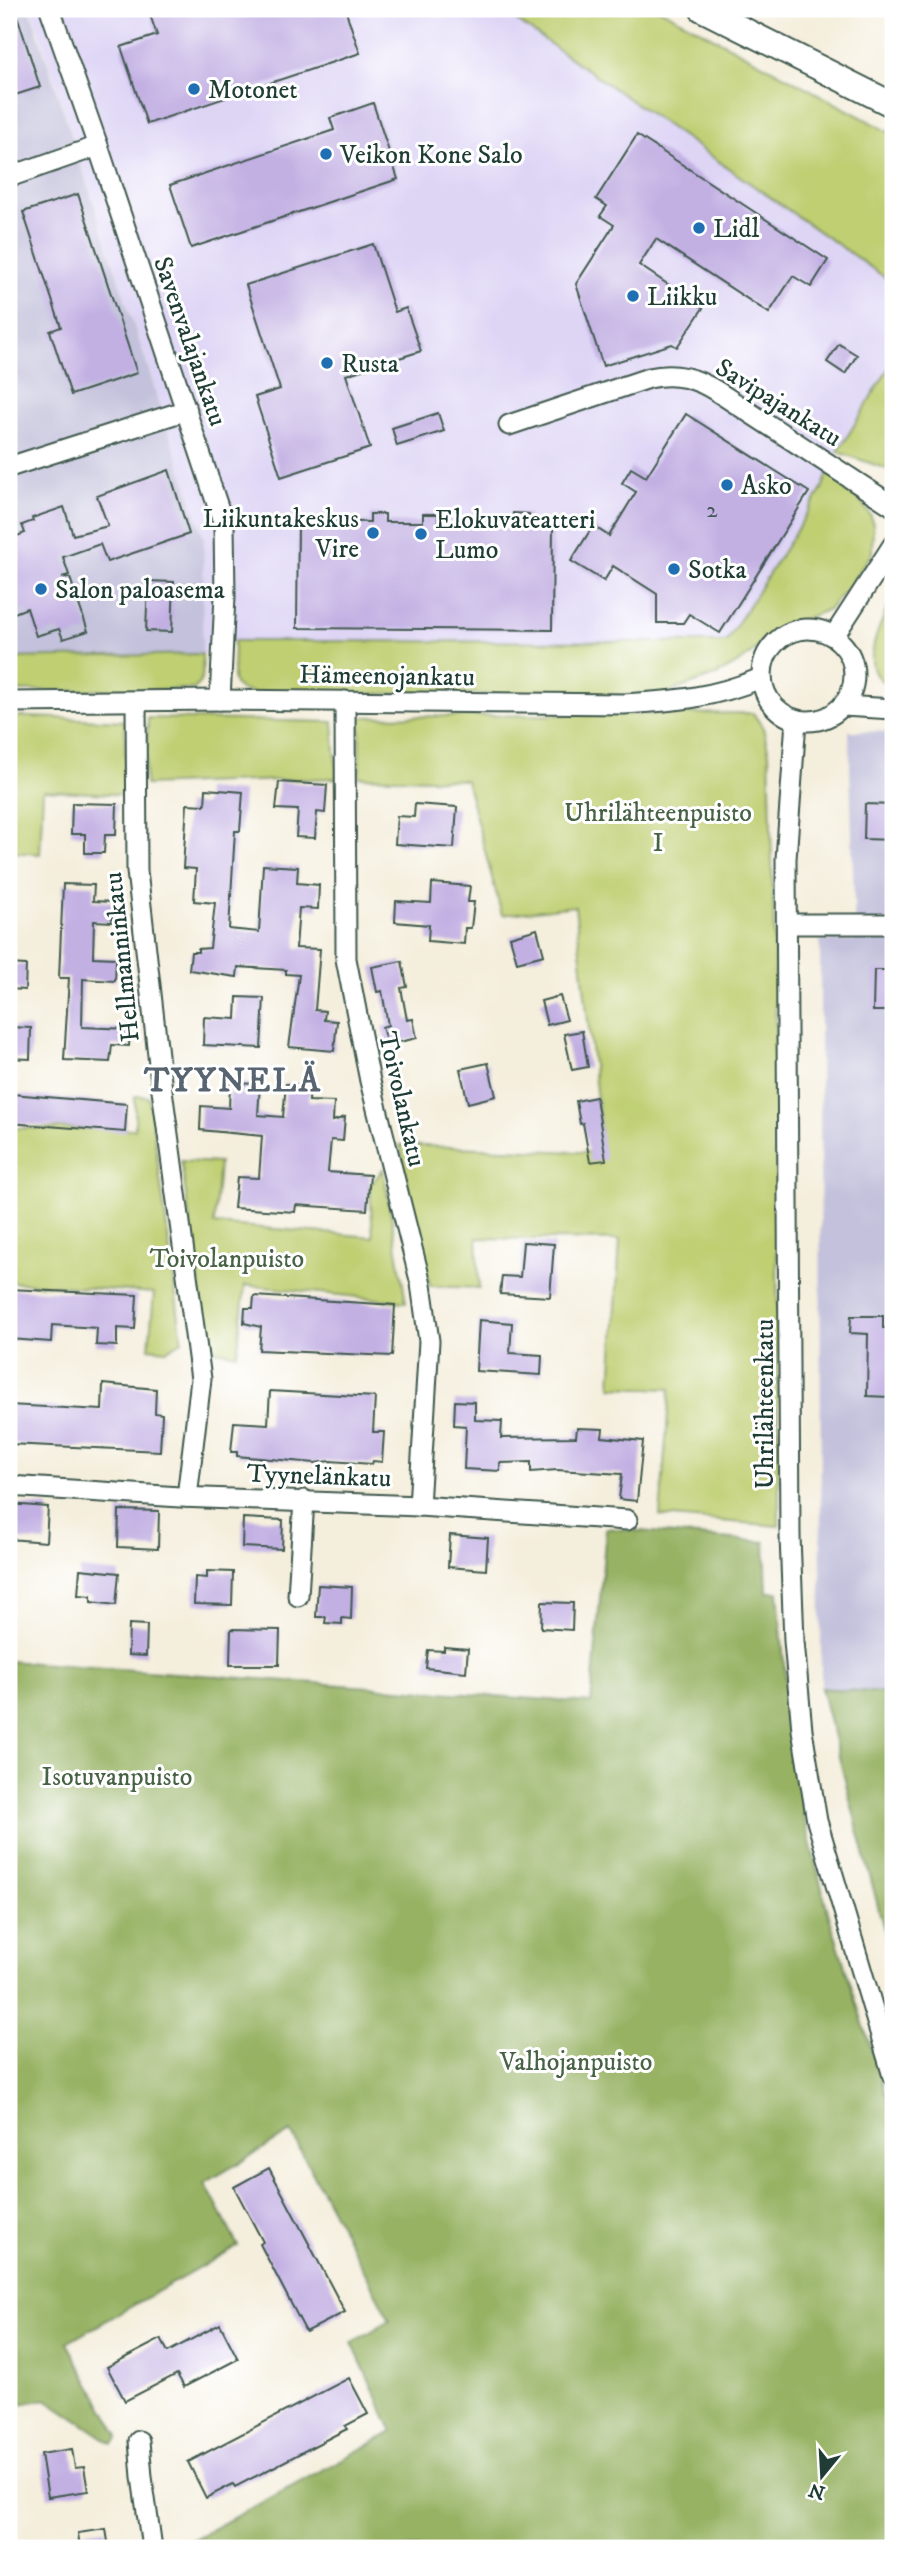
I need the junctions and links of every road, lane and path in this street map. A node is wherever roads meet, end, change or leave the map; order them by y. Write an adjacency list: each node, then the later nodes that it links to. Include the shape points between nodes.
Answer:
1 (50, 9): 4 (street, Savenvalajankatu)
2 (702, 9): 3 (main road)
3 (893, 105)
4 (98, 146): 5 (street); 6 (street, Savenvalajankatu)
5 (9, 177)
6 (187, 410): 8 (street); 13 (street, Savenvalajankatu, via 224,524)
7 (509, 425): 9 (street, Savipajankatu, via 649,378 684,376 702,382)
8 (9, 467)
9 (893, 506)
10 (893, 545): 11 (street)
11 (834, 636): 12 (street, via 820,630 791,631 768,650); 17 (street, via 853,662 851,693)
12 (761, 678): 14 (street, Hämeenojankatu, via 730,691 638,704); 19 (street, via 772,705)
13 (220, 700): 14 (street, Hämeenojankatu); 16 (street, Hämeenojankatu)
14 (345, 701): 25 (street, Toivolankatu, via 346,959 370,1081 421,1284 429,1341)
15 (9, 702): 16 (street, Hämeenojankatu)
16 (136, 702): 23 (street, Hellmanninkatu, via 137,871 201,1379)
17 (843, 706): 18 (street); 19 (street, via 821,720)
18 (893, 709)
19 (796, 720): 20 (street, Uhrilähteenkatu, via 786,859)
20 (787, 924): 21 (street); 28 (street, Uhrilähteenkatu, via 790,1536 800,1717 817,1821)
21 (893, 924)
22 (9, 1486): 23 (street, Tyynelänkatu)
23 (187, 1497): 24 (street, Tyynelänkatu)
24 (304, 1500): 25 (street, Tyynelänkatu); 27 (street)
25 (419, 1506): 26 (street, Tyynelänkatu)
26 (627, 1520)
27 (298, 1596)
28 (893, 2076)
29 (139, 2441): 30 (street)
30 (152, 2548)

